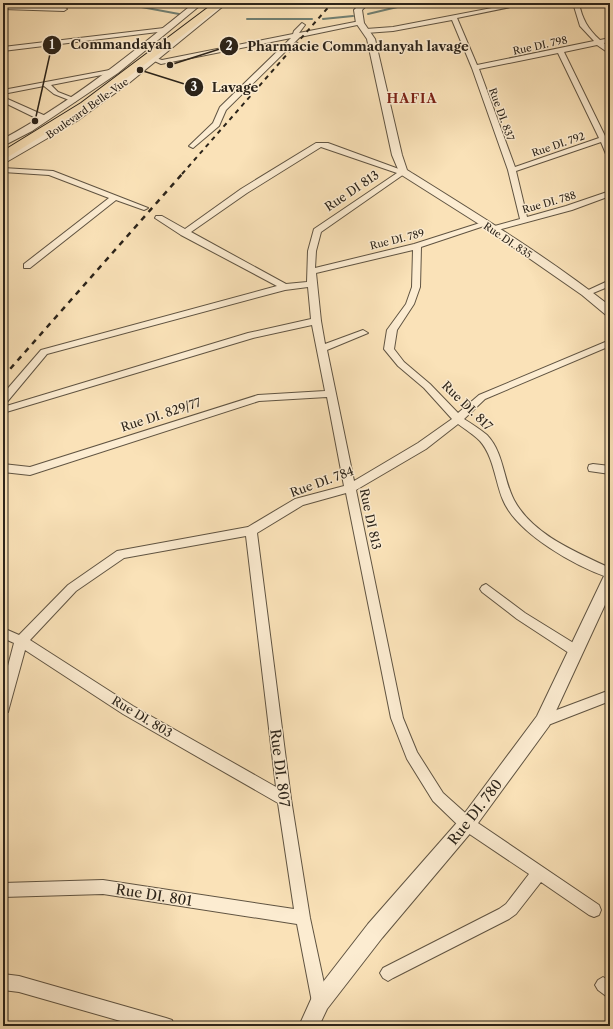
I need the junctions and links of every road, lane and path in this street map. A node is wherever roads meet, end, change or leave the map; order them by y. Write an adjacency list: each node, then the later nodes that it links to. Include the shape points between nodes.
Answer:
1 (199, 3): 13 (street, Boulevard Belle-Vue)
2 (207, 3): 32 (main road, Boulevard Belle-Vue, via 77,103)
3 (220, 3): 34 (main road, Boulevard Belle-Vue, via 85,106)
4 (223, 3): 21 (street, Boulevard Belle-Vue)
5 (365, 3): 11 (street, via 358,10)
6 (527, 3): 10 (street)
7 (576, 3): 17 (street, via 578,19)
8 (3, 7): 9 (street)
9 (64, 9)
10 (454, 18): 14 (street); 22 (street, Rue DI. 837)
11 (360, 23): 14 (street); 15 (street)
12 (302, 24): 15 (street, via 296,32)
13 (164, 30): 18 (street); 23 (street, Boulevard Belle-Vue)
14 (366, 31): 38 (street, via 371,39)
15 (297, 36): 21 (street, via 161,62); 31 (street, via 224,109 216,124)
16 (610, 40): 17 (street, Rue DI. 798)
17 (598, 42): 19 (street, Rue DI. 798); 20 (street)
18 (3, 49)
19 (560, 51): 22 (street, Rue DI. 798); 29 (street)
20 (610, 52)
21 (153, 60): 35 (street, Boulevard Belle-Vue, via 74,120)
22 (475, 68): 37 (street, Rue DI. 837)
23 (115, 71): 24 (street); 27 (street, Boulevard Belle-Vue)
24 (46, 84): 25 (street); 27 (street, via 56,93)
25 (3, 92)
26 (3, 99): 28 (street)
27 (74, 100): 28 (street, Boulevard Belle-Vue)
28 (45, 119): 30 (street, Boulevard Belle-Vue)
29 (606, 138): 33 (street); 37 (street, Rue DI. 792)
30 (3, 143)
31 (193, 146)
32 (3, 148)
33 (610, 154)
34 (3, 156)
35 (3, 161)
36 (3, 170): 40 (street, via 50,173)
37 (512, 170): 43 (street, Rue DI. 837)
38 (403, 172): 44 (street, Rue DI. 835); 45 (street, via 319,145); 48 (street, Rue DI 813, via 317,231 313,245)
39 (610, 193): 43 (street, Rue DI. 788, via 569,208)
40 (115, 197): 41 (street); 47 (street)
41 (144, 208)
42 (159, 218): 45 (street)
43 (524, 220): 44 (street, Rue DI. 788)
44 (490, 227): 46 (street, Rue DI. 789); 52 (street, Rue DI. 835)
45 (184, 232): 51 (street)
46 (417, 246): 48 (street, Rue DI. 789); 61 (street, Rue DI. 817, via 416,287 410,304 392,330 389,349)
47 (27, 266)
48 (313, 271): 50 (street, Rue DI 813)
49 (610, 283): 52 (street)
50 (312, 284): 51 (street); 54 (street, Rue DI 813)
51 (285, 287): 59 (street, via 44,352)
52 (586, 293): 53 (street, Rue DI. 835)
53 (610, 312)
54 (316, 321): 57 (street, Rue DI 813); 60 (street, via 251,335)
55 (363, 333): 57 (street)
56 (610, 343): 61 (street, Rue DI. 784, via 482,397)
57 (321, 349): 58 (street, Rue DI 813)
58 (330, 394): 62 (street, Rue DI. 829/77, via 258,398 30,471); 65 (street, Rue DI 813)
59 (3, 400)
60 (3, 410)
61 (458, 419): 65 (street, Rue DI. 784, via 398,461); 67 (street, Rue DI. 817, via 483,438 493,453 509,501 527,525 563,551)
62 (3, 468)
63 (593, 468): 64 (street)
64 (610, 470)
65 (350, 488): 66 (street, Rue DI. 784, via 299,502); 77 (street, Rue DI 813, via 398,718 412,755 438,797)
66 (251, 531): 71 (street, Rue DI. 784, via 121,554 72,588); 76 (street, Rue DI. 807)
67 (610, 573)
68 (610, 578): 72 (street, Rue DI. 780)
69 (486, 589): 72 (street, via 521,616)
70 (3, 633): 71 (street, Rue DI. 803)
71 (21, 641): 74 (street, Rue DI. 784); 76 (street, Rue DI. 803, via 128,710)
72 (576, 651): 75 (street, Rue DI. 780)
73 (610, 695): 75 (street)
74 (3, 708)
75 (543, 721): 77 (street, Rue DI. 780)
76 (284, 799): 81 (street, Rue DI. 807)
77 (467, 824): 78 (street, Rue DI 813); 84 (street, Rue DI. 780, via 375,931)
78 (540, 872): 80 (street, Rue DI 813); 82 (street, via 512,909)
79 (3, 890): 81 (street, Rue DI. 801, via 103,887)
80 (594, 910)
81 (303, 918): 84 (street, Rue DI. 807)
82 (388, 973)
83 (3, 982): 85 (street, via 19,984)
84 (320, 1002): 86 (street, Rue DI. 780)
85 (166, 1026)
86 (309, 1026)

